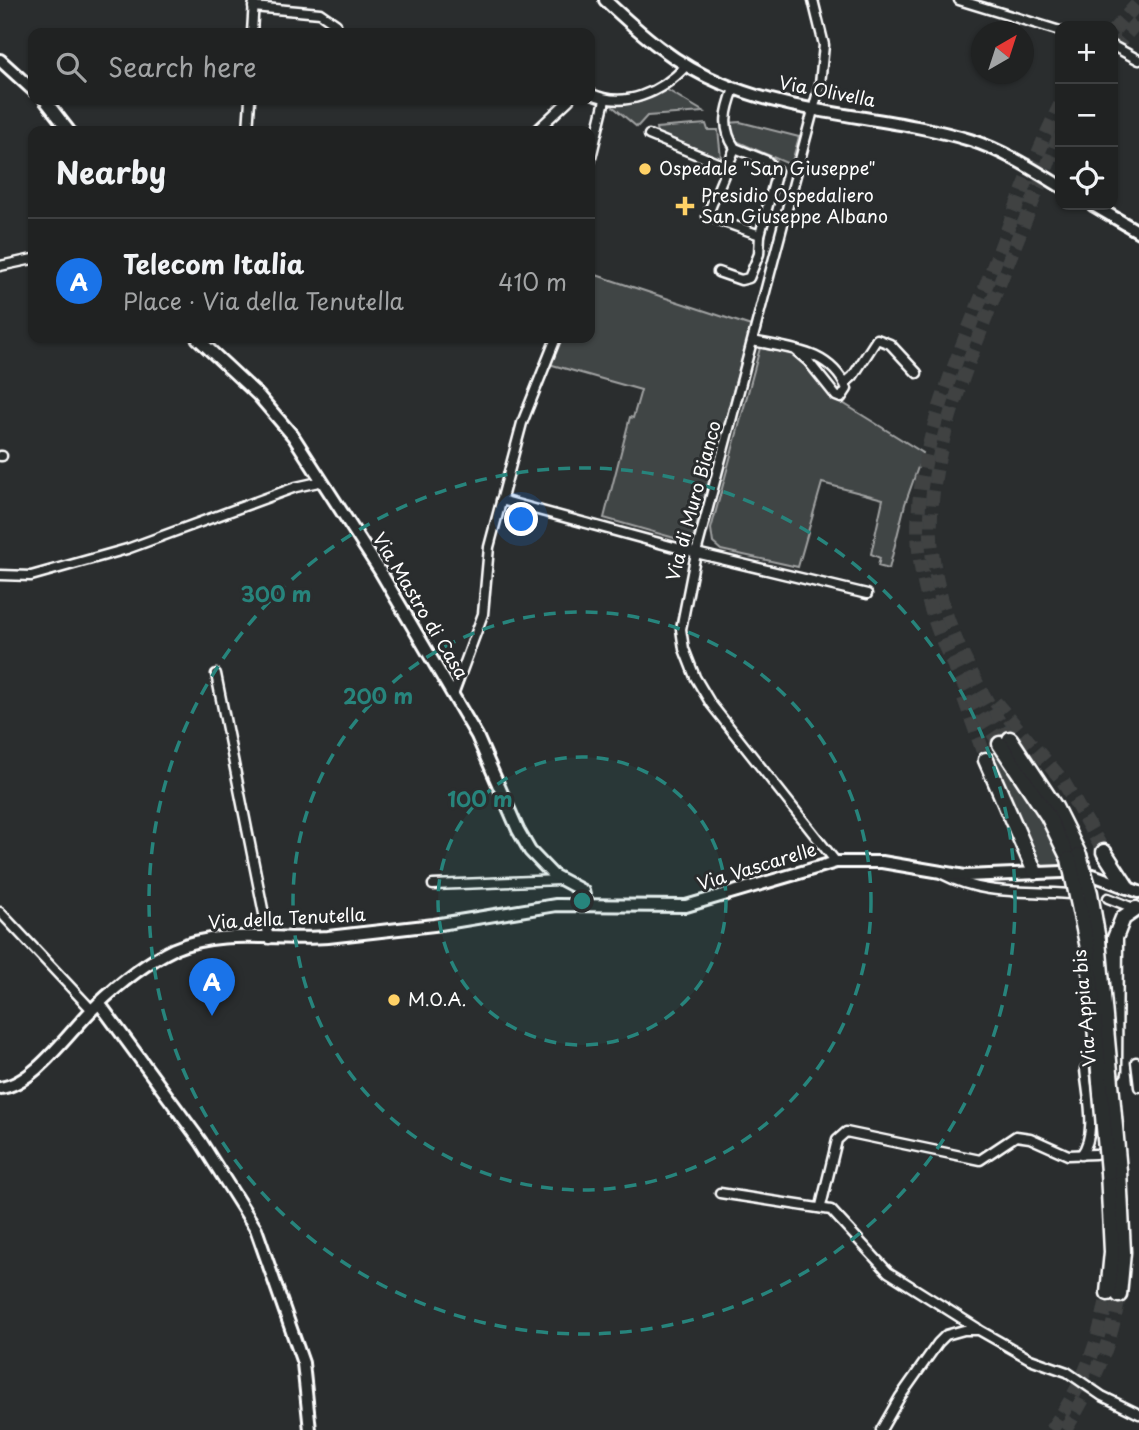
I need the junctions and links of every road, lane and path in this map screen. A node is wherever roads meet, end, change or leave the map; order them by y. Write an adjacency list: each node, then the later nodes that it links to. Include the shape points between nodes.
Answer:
1 (605, 0): 11 (street, Via Olivella)
2 (813, 0): 19 (street, Via di Muro Bianco, via 824,52)
3 (959, 0): 7 (street)
4 (252, 2): 5 (street, via 320,13); 6 (street)
5 (336, 24)
6 (252, 28)
7 (1055, 29)
8 (1118, 49): 10 (street)
9 (0, 60): 12 (street)
10 (1139, 60)
11 (686, 66): 13 (street, Via Olivella); 15 (street, via 674,79 643,96)
12 (28, 85)
13 (734, 89): 19 (street, Via Olivella); 25 (street, via 725,122)
14 (595, 95): 15 (street)
15 (605, 100): 24 (street)
16 (49, 105): 20 (street)
17 (250, 105): 21 (street)
18 (564, 105): 22 (street)
19 (815, 108): 27 (street, Via Olivella, via 971,140); 34 (street, Via di Muro Bianco)
20 (65, 126)
21 (248, 126)
22 (541, 126)
23 (649, 135): 26 (street)
24 (595, 141)
25 (735, 148): 26 (street); 30 (street, via 767,161 776,171)
26 (727, 167): 30 (street, via 707,216)
27 (1055, 183)
28 (1102, 210): 29 (street)
29 (1139, 232)
30 (760, 235): 33 (street, via 760,254 749,278)
31 (28, 260): 32 (street)
32 (0, 266)
33 (718, 272)
34 (753, 341): 37 (street); 42 (street, Via di Muro Bianco)
35 (202, 343): 40 (street, Via Mastro di Casa, via 279,417)
36 (554, 343): 41 (street, via 526,409)
37 (794, 350): 39 (street, via 813,353); 39 (street, via 836,396 845,395)
38 (918, 373): 39 (street, via 890,344 877,339)
39 (845, 383)
40 (323, 481): 43 (street, via 38,575); 46 (street, Via Mastro di Casa)
41 (501, 500): 42 (street); 46 (street, via 489,547 483,614)
42 (696, 553): 44 (street); 50 (street, Via di Muro Bianco, via 681,629 695,677 711,704)
43 (0, 575)
44 (867, 594)
45 (216, 674): 63 (street)
46 (453, 695): 55 (street, Via Mastro di Casa, via 489,761 523,839 540,863)
47 (1005, 742): 51 (highway, Via Appia bis)
48 (986, 760): 53 (highway)
49 (1104, 852): 57 (highway)
50 (836, 862): 52 (street, Via Vascarelle, via 882,862); 60 (street, Via Vascarelle, via 686,906)
51 (1070, 862): 53 (street, Via Vascarelle); 69 (highway, Via Appia bis, bridge, via 1090,893); 72 (highway, Via Appia bis, bridge, via 1088,948)
52 (940, 873): 53 (street, Via Vascarelle); 58 (street, via 982,889)
53 (1035, 873)
54 (1093, 874): 57 (street)
55 (561, 880): 56 (street); 60 (street, Via Mastro di Casa, via 583,891)
56 (433, 885)
57 (1133, 889)
58 (1069, 894)
59 (1108, 898): 61 (street)
60 (586, 904): 63 (street, Via della Tenutella, via 519,909 434,930)
61 (1138, 909): 69 (highway, bridge, via 1123,918 1116,933)
62 (0, 912): 64 (street)
63 (269, 939): 64 (street, Via della Tenutella, via 202,940 171,951 142,967)
64 (96, 1007): 68 (street, Via della Tenutella, via 24,1080); 78 (street, via 201,1142 256,1229 303,1363)
65 (1136, 1062): 67 (street)
66 (1085, 1069): 70 (street, via 1090,1133)
67 (1139, 1087)
68 (0, 1088)
69 (1113, 1100): 72 (highway, Via Appia bis, bridge)
70 (1081, 1154): 71 (street); 74 (street, via 1065,1154 1019,1136 980,1160 846,1132 837,1140)
71 (1095, 1154)
72 (1114, 1171): 75 (highway, Via Appia bis)
73 (720, 1193): 74 (street)
74 (821, 1206): 76 (street, via 837,1214 862,1247 893,1276)
75 (1114, 1294)
76 (979, 1330): 77 (street, via 1030,1359 1067,1372); 79 (street, via 957,1331 942,1339)
77 (1139, 1414)
78 (310, 1430)
79 (881, 1430)

